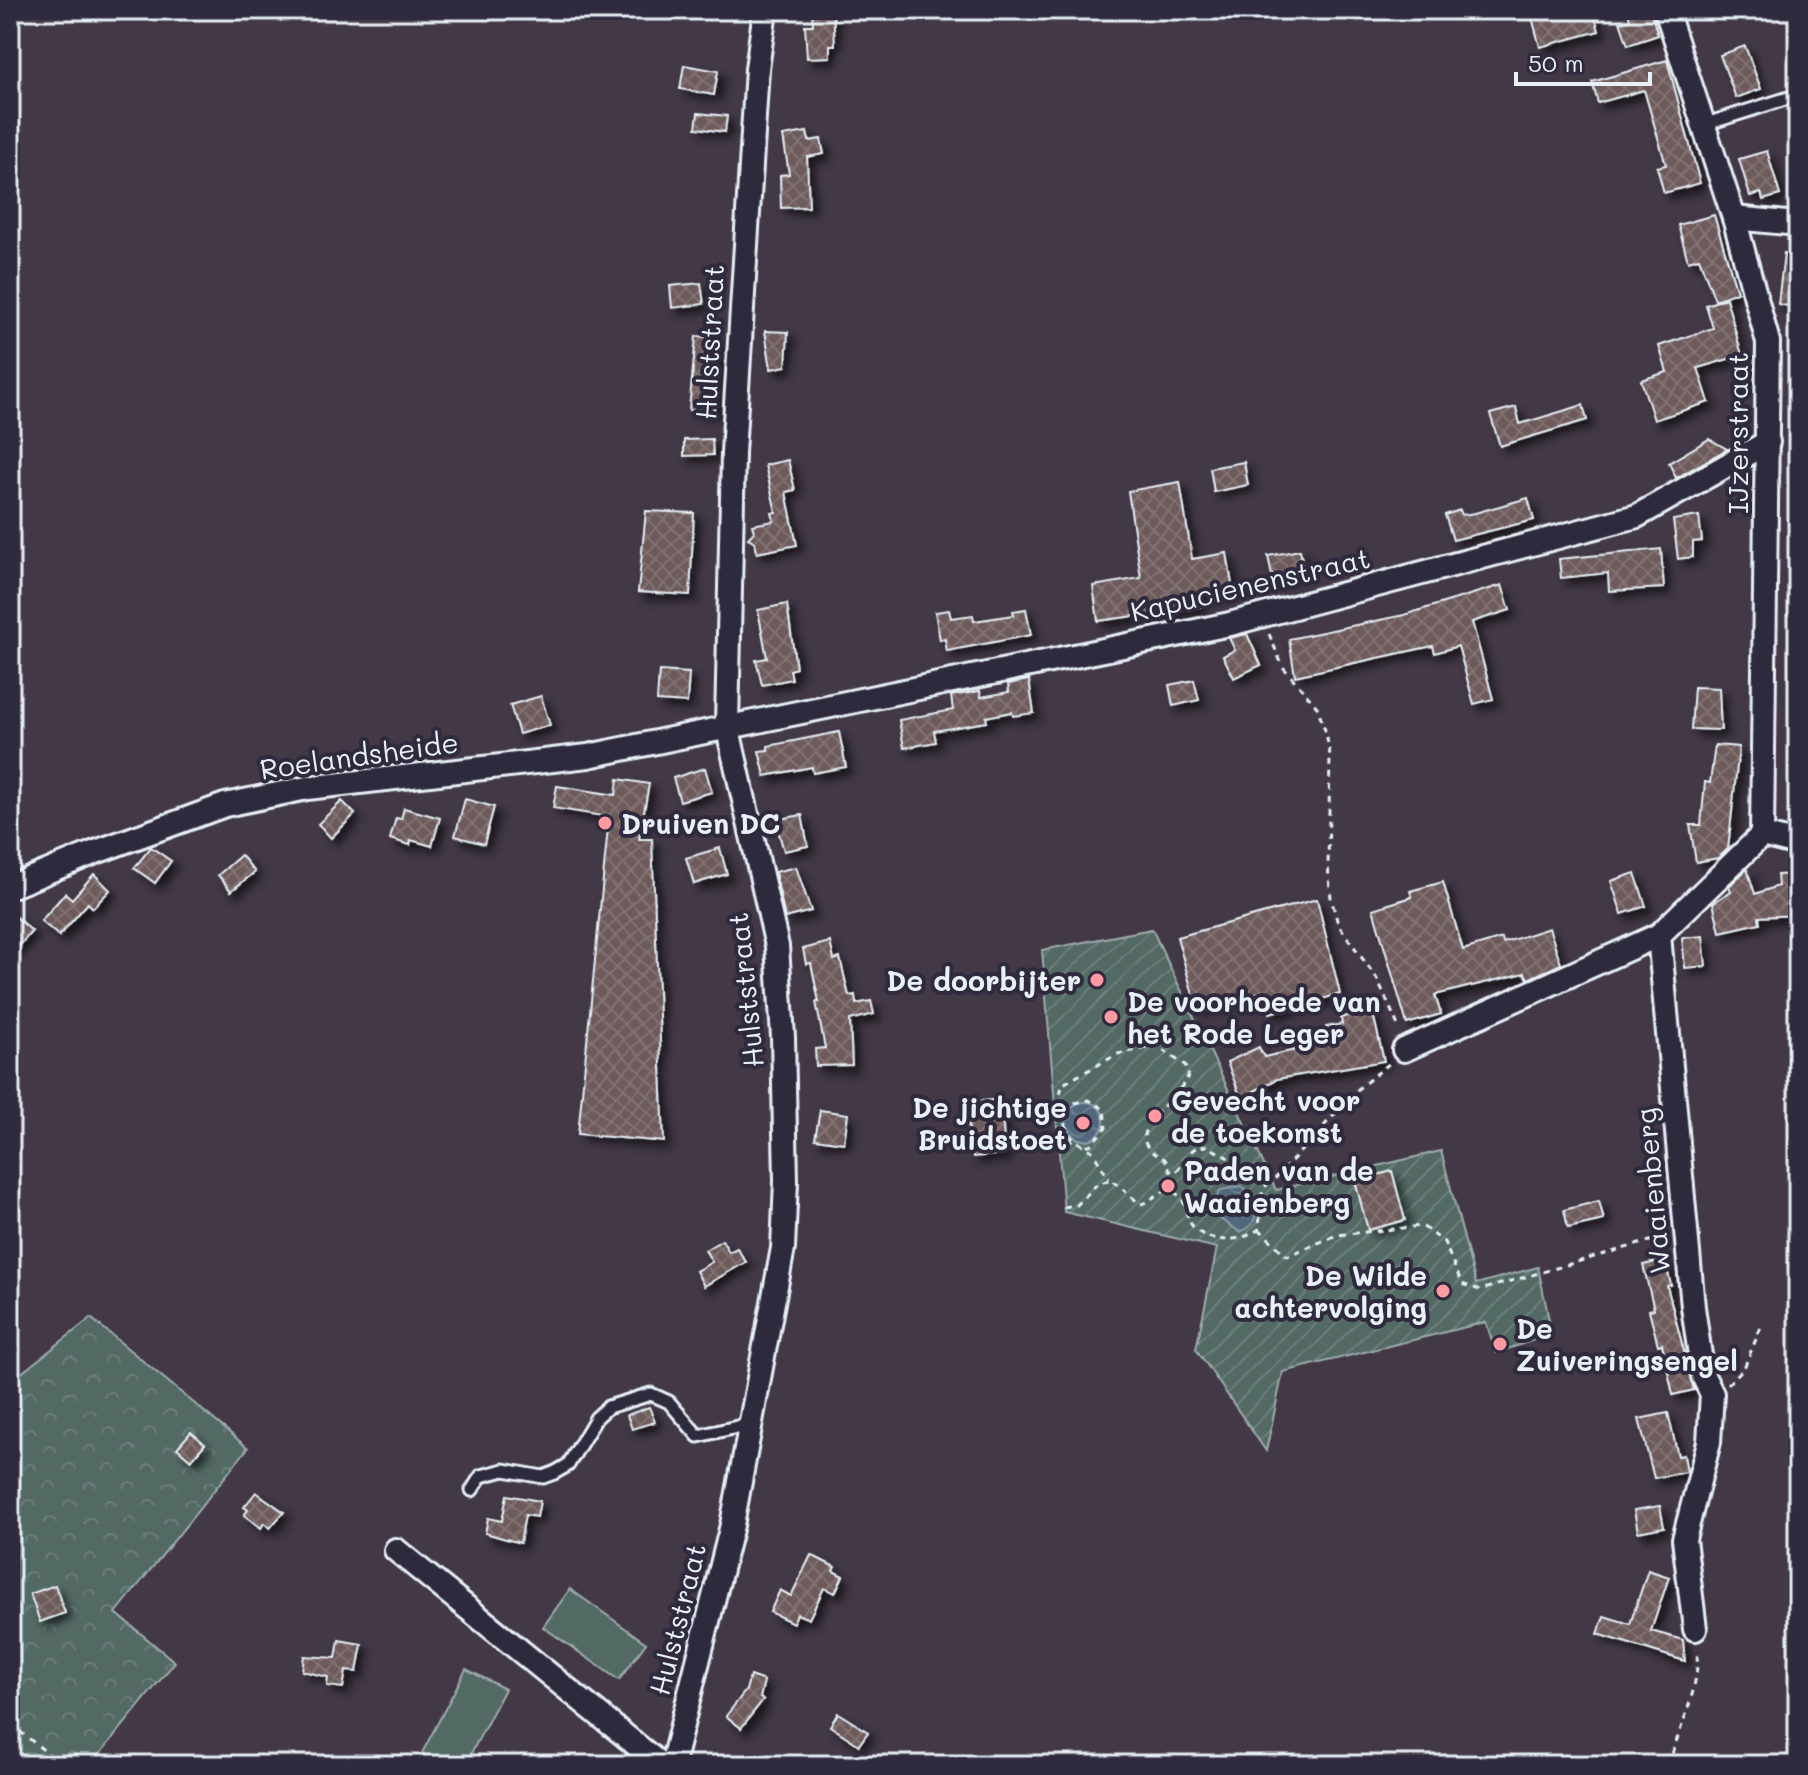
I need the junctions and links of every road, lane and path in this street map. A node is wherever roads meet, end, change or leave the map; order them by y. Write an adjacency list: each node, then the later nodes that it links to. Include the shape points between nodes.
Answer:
1 (765, 10): 9 (street, Hulststraat, via 734,437)
2 (1666, 10): 4 (street, IJzerstraat)
3 (1798, 95): 4 (lane)
4 (1703, 125): 5 (street, IJzerstraat)
5 (1734, 218): 6 (street); 7 (street, IJzerstraat, via 1768,342)
6 (1798, 224)
7 (1768, 442): 8 (street, Kapucienenstraat, via 1637,516); 10 (street, IJzerstraat)
8 (1263, 615): 9 (street, Kapucienenstraat); 14 (path, via 1283,667 1317,707 1326,733 1328,866 1338,924 1377,979)
9 (727, 725): 12 (street, Roelandsheide, via 588,756 307,788 225,805); 26 (street, Hulststraat, via 777,946 783,1037 783,1248)
10 (1762, 835): 11 (street); 13 (street)
11 (1798, 844)
12 (10, 887)
13 (1659, 935): 14 (street); 23 (street, Waaienberg)
14 (1404, 1050): 20 (path, via 1360,1087)
15 (1064, 1111): 16 (path); 17 (path, via 1089,1100 1104,1109 1106,1128); 20 (path, via 1059,1090 1070,1078 1118,1054 1161,1048 1189,1073 1145,1131 1150,1153 1165,1159 1175,1173 1189,1152 1207,1146)
16 (1073, 1139): 17 (path); 18 (path)
17 (1085, 1145): 19 (path)
18 (1059, 1151)
19 (1109, 1179): 21 (path, via 1077,1205); 22 (path, via 1140,1204 1163,1191 1175,1193 1192,1226 1211,1236 1248,1238)
20 (1270, 1182): 22 (path, via 1261,1196)
21 (1064, 1207)
22 (1259, 1229): 23 (path, via 1287,1256 1337,1235 1422,1226 1444,1242 1462,1284 1480,1290)
23 (1686, 1231): 25 (street, Waaienberg, via 1703,1376)
24 (1761, 1327): 25 (path, via 1744,1368)
25 (1712, 1394): 29 (street, Waaienberg, via 1709,1442 1684,1539)
26 (751, 1424): 27 (lane, via 698,1436 669,1402 651,1394 608,1407 568,1465 554,1473 543,1477 504,1470 481,1476); 33 (street, Hulststraat, via 732,1525)
27 (472, 1490)
28 (396, 1550): 32 (street)
29 (1695, 1629): 34 (path, via 1697,1676)
30 (10, 1724): 31 (path)
31 (63, 1765)
32 (661, 1765)
33 (672, 1765)
34 (1669, 1765)

